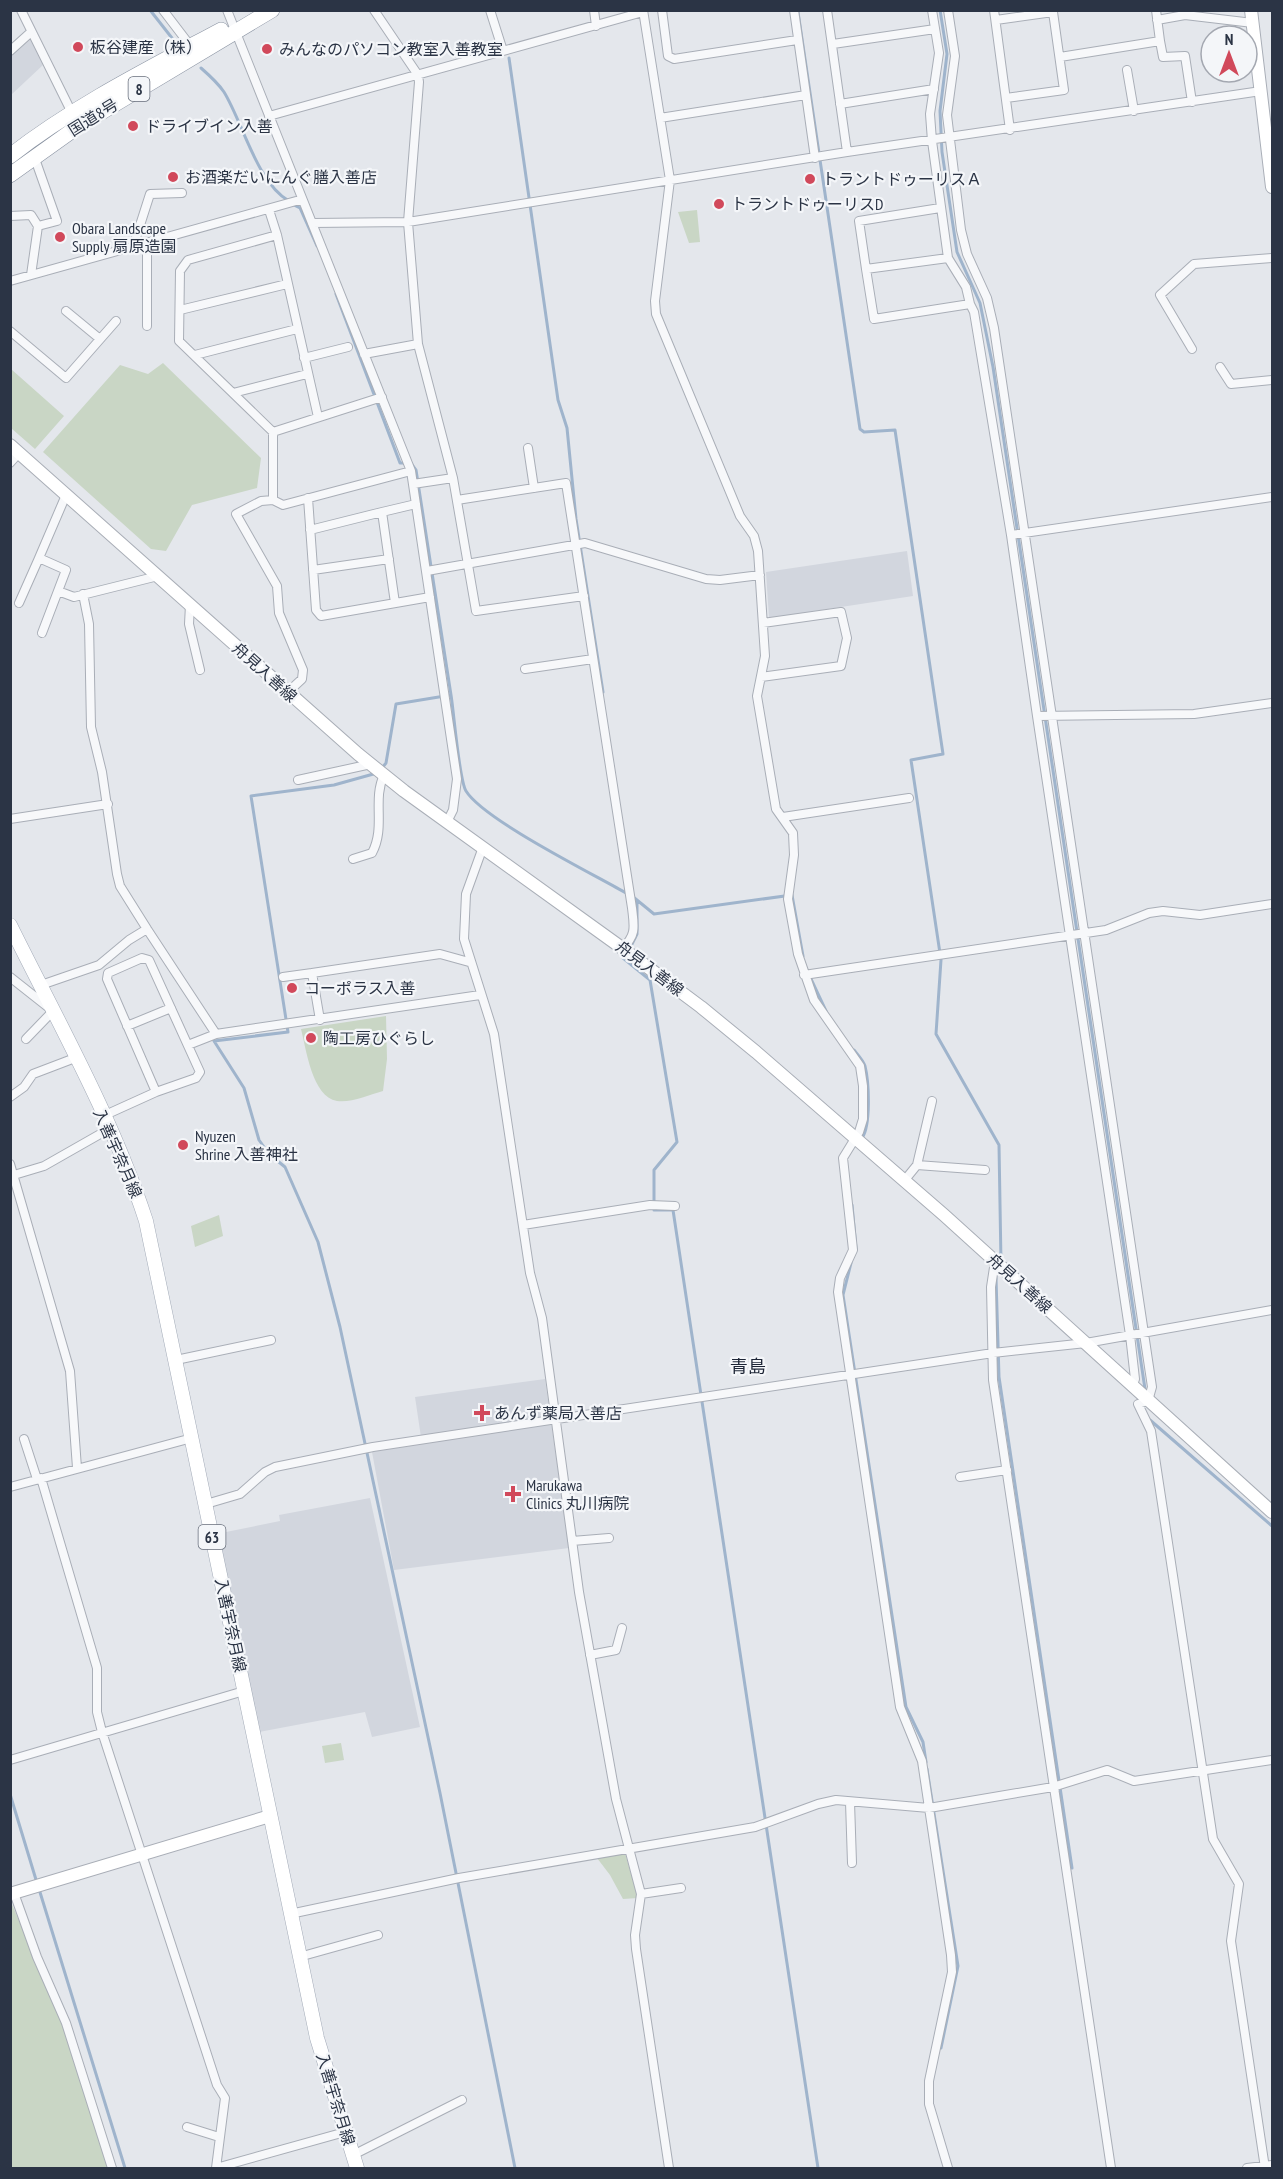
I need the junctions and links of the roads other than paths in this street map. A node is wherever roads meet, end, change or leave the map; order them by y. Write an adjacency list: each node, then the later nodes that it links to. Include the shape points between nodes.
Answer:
1 (21, 10): 21 (street)
2 (163, 10): 27 (street)
3 (255, 10): 18 (highway, 国道8号 / 8)
4 (272, 10): 18 (highway, 国道8号 / 8)
5 (374, 10): 30 (street)
6 (490, 10): 26 (street)
7 (594, 10): 19 (street)
8 (662, 10): 22 (street, via 668,56 674,59)
9 (794, 10): 22 (street)
10 (827, 10): 24 (street)
11 (932, 10): 20 (street)
12 (948, 10): 42 (street, via 955,56 947,115)
13 (643, 11): 19 (street); 39 (street)
14 (1057, 11): 15 (street); 28 (street)
15 (995, 15): 33 (street)
16 (1157, 15): 17 (street); 23 (street)
17 (1252, 17): 34 (main road)
18 (232, 22): 27 (highway, 国道8号 / 8); 38 (street); 46 (highway, 国道8号 / 8)
19 (596, 26): 26 (street)
20 (935, 29): 24 (street); 31 (street, via 939,52)
21 (32, 32): 25 (street); 40 (street)
22 (797, 40): 32 (street)
23 (1160, 41): 28 (street); 35 (street, via 1163,57 1185,56)
24 (833, 44): 36 (street)
25 (10, 51)
26 (503, 51): 30 (street)
27 (197, 55): 40 (highway, 国道8号 / 8)
28 (1060, 57): 33 (street, via 1064,90)
29 (1127, 70): 37 (street)
30 (418, 75): 38 (street); 57 (street)
31 (934, 89): 36 (street); 43 (street, via 930,114)
32 (806, 95): 39 (street); 47 (street)
33 (1006, 98): 41 (street)
34 (1265, 99): 35 (street); 48 (main road)
35 (1192, 102): 37 (street)
36 (840, 104): 44 (street)
37 (1134, 111): 41 (street)
38 (269, 116): 53 (street)
39 (660, 118): 50 (street)
40 (80, 125): 45 (highway, 国道8号 / 8)
41 (1010, 130): 42 (street)
42 (950, 139): 43 (street); 105 (street, via 961,230 994,328)
43 (932, 141): 44 (street); 54 (street)
44 (847, 153): 47 (street)
45 (34, 155): 49 (highway, 国道8号 / 8); 59 (street, via 57,221)
46 (10, 156)
47 (815, 158): 50 (street)
48 (1271, 168): 51 (main road)
49 (10, 175)
50 (670, 180): 57 (street); 113 (street, via 656,314 740,516 754,536)
51 (1272, 187)
52 (182, 193): 62 (street, via 150,194)
53 (303, 201): 55 (street); 58 (street)
54 (940, 208): 63 (street); 65 (street, via 859,221)
55 (269, 210): 60 (street); 61 (street)
56 (10, 216): 59 (street, via 31,215)
57 (408, 222): 58 (street); 77 (street)
58 (312, 223): 80 (street)
59 (38, 226): 66 (street)
60 (277, 235): 68 (street); 70 (street, via 188,260 180,271)
61 (147, 243): 62 (street); 73 (street)
62 (133, 247): 66 (street)
63 (948, 258): 65 (street); 69 (street, via 966,287)
64 (1272, 258): 79 (street, via 1194,264 1160,296)
65 (866, 269): 69 (street, via 874,318)
66 (31, 275): 67 (street)
67 (10, 281)
68 (287, 284): 70 (street); 74 (street)
69 (970, 304): 106 (street)
70 (180, 310): 81 (street, via 178,341)
71 (66, 311): 76 (street)
72 (116, 321): 76 (street)
73 (147, 326)
74 (297, 329): 81 (street); 82 (street)
75 (10, 331): 76 (street, via 66,378)
76 (100, 339)
77 (418, 344): 80 (street); 94 (street)
78 (348, 347): 82 (street)
79 (1192, 349)
80 (364, 354): 87 (street)
81 (195, 355): 86 (street)
82 (304, 358): 84 (street)
83 (1220, 368): 85 (street, via 1231,384)
84 (307, 374): 86 (street); 88 (street)
85 (1272, 380)
86 (233, 393): 89 (street)
87 (382, 398): 88 (street); 93 (street)
88 (318, 417): 89 (street)
89 (273, 432): 100 (street)
90 (528, 448): 96 (street)
91 (15, 449): 92 (street); 97 (main road, 舟見入善線)
92 (10, 463)
93 (411, 471): 95 (street); 98 (street)
94 (453, 478): 95 (street); 101 (street)
95 (413, 484): 102 (street)
96 (534, 488): 101 (street); 107 (street, via 566,483)
97 (66, 495): 108 (street); 114 (main road, 舟見入善線)
98 (308, 498): 100 (street, via 283,505); 104 (street)
99 (1272, 498): 105 (street)
100 (273, 500): 128 (street, via 261,501 236,514 277,586 279,613 303,670 302,679)
101 (457, 500): 110 (street)
102 (416, 504): 103 (street); 112 (street)
103 (382, 512): 104 (street); 109 (street)
104 (310, 530): 111 (street)
105 (1025, 534): 106 (street); 130 (street)
106 (1011, 535): 131 (street)
107 (576, 545): 110 (street); 113 (street, via 585,543 706,579); 117 (street)
108 (39, 558): 115 (street, via 66,570); 119 (street)
109 (389, 559): 111 (street); 120 (street)
110 (467, 563): 112 (street); 117 (street, via 476,611)
111 (313, 570): 120 (street, via 316,610 321,616)
112 (427, 571): 118 (street)
113 (760, 575): 122 (street)
114 (158, 576): 116 (street); 121 (main road, 舟見入善線)
115 (58, 591): 116 (street, via 74,597); 123 (street)
116 (82, 594): 136 (street, via 89,624 91,727)
117 (584, 596): 124 (street)
118 (430, 597): 120 (street); 139 (street, via 457,779 453,810)
119 (19, 603)
120 (395, 603)
121 (190, 605): 126 (street, via 189,624); 128 (main road, 舟見入善線)
122 (763, 623): 127 (street, via 765,656); 127 (street, via 841,612 847,638 841,666)
123 (42, 633)
124 (594, 659): 125 (street); 147 (street, via 635,930 632,940)
125 (525, 669)
126 (200, 670)
127 (761, 677): 137 (street, via 758,696 776,809)
128 (288, 692): 132 (main road, 舟見入善線)
129 (1272, 703): 130 (street, via 1194,714)
130 (1052, 714): 131 (street); 145 (street)
131 (1037, 716): 146 (street)
132 (371, 764): 133 (main road, 舟見入善線); 134 (street)
133 (384, 775): 139 (main road, 舟見入善線); 141 (street, via 380,784 380,840 372,853)
134 (298, 780)
135 (909, 798): 137 (street)
136 (108, 804): 138 (street); 144 (street, via 120,886)
137 (783, 817): 150 (street, via 793,833 788,899)
138 (10, 819)
139 (447, 822): 140 (main road, 舟見入善線)
140 (483, 847): 147 (main road, 舟見入善線); 148 (street, via 466,894 464,939)
141 (353, 859)
142 (1272, 904): 145 (street, via 1200,915 1162,911)
143 (10, 925): 153 (main road, 入善宇奈月線 / 63)
144 (147, 929): 153 (street, via 99,965); 159 (street)
145 (1085, 933): 146 (street); 177 (street)
146 (1071, 935): 150 (street); 177 (street)
147 (622, 948): 167 (main road, 舟見入善線, via 701,1007)
148 (469, 962): 149 (street, via 440,954); 154 (street)
149 (312, 973): 152 (street); 157 (street)
150 (804, 975): 167 (street, via 814,1000 860,1066 863,1119)
151 (10, 977): 156 (street)
152 (283, 977)
153 (40, 985): 156 (main road, 入善宇奈月線 / 63)
154 (480, 995): 157 (street); 174 (street, via 494,1034)
155 (171, 1008): 158 (street); 158 (street, via 149,960 142,958 108,973); 161 (street)
156 (53, 1011): 160 (street); 162 (main road, 入善宇奈月線 / 63)
157 (320, 1020): 159 (street)
158 (127, 1026): 163 (street)
159 (216, 1034): 161 (street)
160 (26, 1039)
161 (188, 1045): 163 (street, via 200,1072 196,1078)
162 (75, 1058): 164 (street, via 33,1074); 166 (main road, 入善宇奈月線 / 63)
163 (156, 1092): 166 (street)
164 (10, 1097)
165 (932, 1101): 169 (street)
166 (106, 1122): 171 (street, via 44,1166); 181 (main road, 入善宇奈月線 / 63, via 146,1221)
167 (854, 1138): 172 (main road, 舟見入善線); 182 (street, via 843,1158 853,1250 838,1292)
168 (10, 1164): 171 (street)
169 (917, 1165): 170 (street); 172 (street)
170 (985, 1170)
171 (14, 1175): 188 (street, via 70,1371)
172 (904, 1181): 175 (main road, 舟見入善線)
173 (675, 1206): 174 (street, via 650,1205)
174 (523, 1225): 185 (street, via 542,1318)
175 (995, 1261): 179 (main road, 舟見入善線); 180 (street, via 991,1287)
176 (1272, 1310): 177 (street)
177 (1137, 1334): 179 (street); 183 (street); 184 (street, via 1152,1387)
178 (271, 1340): 181 (street)
179 (1086, 1343): 180 (street); 183 (main road, 舟見入善線)
180 (993, 1353): 182 (street); 189 (street)
181 (176, 1360): 186 (main road, 入善宇奈月線 / 63)
182 (851, 1375): 185 (street); 206 (street, via 900,1707 922,1761)
183 (1132, 1387): 184 (main road, 舟見入善線)
184 (1148, 1401): 194 (main road, 舟見入善線); 203 (street, via 1138,1404 1151,1431)
185 (555, 1418): 193 (street, via 275,1467 240,1494); 196 (street)
186 (192, 1438): 188 (street); 193 (main road, 入善宇奈月線 / 63)
187 (24, 1439): 191 (street)
188 (77, 1468): 191 (street)
189 (1006, 1470): 190 (street); 204 (street)
190 (960, 1477)
191 (39, 1479): 192 (street); 200 (street, via 97,1668 97,1712)
192 (10, 1487)
193 (206, 1504): 199 (main road, 入善宇奈月線 / 63)
194 (1272, 1512)
195 (609, 1538): 196 (street)
196 (572, 1541): 198 (street)
197 (622, 1628): 198 (street, via 616,1650)
198 (590, 1655): 208 (street)
199 (244, 1691): 200 (street); 207 (main road, 入善宇奈月線 / 63)
200 (102, 1732): 201 (street); 209 (street)
201 (10, 1760)
202 (1272, 1760): 203 (street)
203 (1203, 1770): 204 (street, via 1134,1781 1107,1770); 223 (street, via 1213,1839 1239,1884 1231,1941)
204 (1053, 1787): 206 (street); 227 (street)
205 (850, 1802): 206 (street); 208 (street, via 836,1800 755,1827); 210 (street)
206 (929, 1808): 226 (street, via 952,1972 929,2081 929,2103)
207 (270, 1816): 209 (main road); 214 (main road, 入善宇奈月線 / 63)
208 (628, 1849): 213 (street); 214 (street, via 459,1878)
209 (143, 1854): 212 (main road); 220 (street, via 217,2085 225,2098)
210 (852, 1863)
211 (681, 1888): 213 (street)
212 (12, 1889): 224 (street, via 66,2023)
213 (641, 1894): 225 (street, via 636,1949)
214 (290, 1914): 216 (main road, 入善宇奈月線 / 63)
215 (378, 1935): 216 (street)
216 (299, 1957): 219 (main road, 入善宇奈月線 / 63, via 317,2038)
217 (462, 2100): 221 (street)
218 (188, 2127): 220 (street)
219 (345, 2132): 221 (main road, 入善宇奈月線 / 63); 222 (street)
220 (219, 2137): 222 (street, via 216,2169)
221 (355, 2162)
222 (239, 2165)
223 (1267, 2166): 228 (street)
224 (112, 2169)
225 (669, 2169)
226 (948, 2169)
227 (1111, 2169)
228 (1246, 2169)

